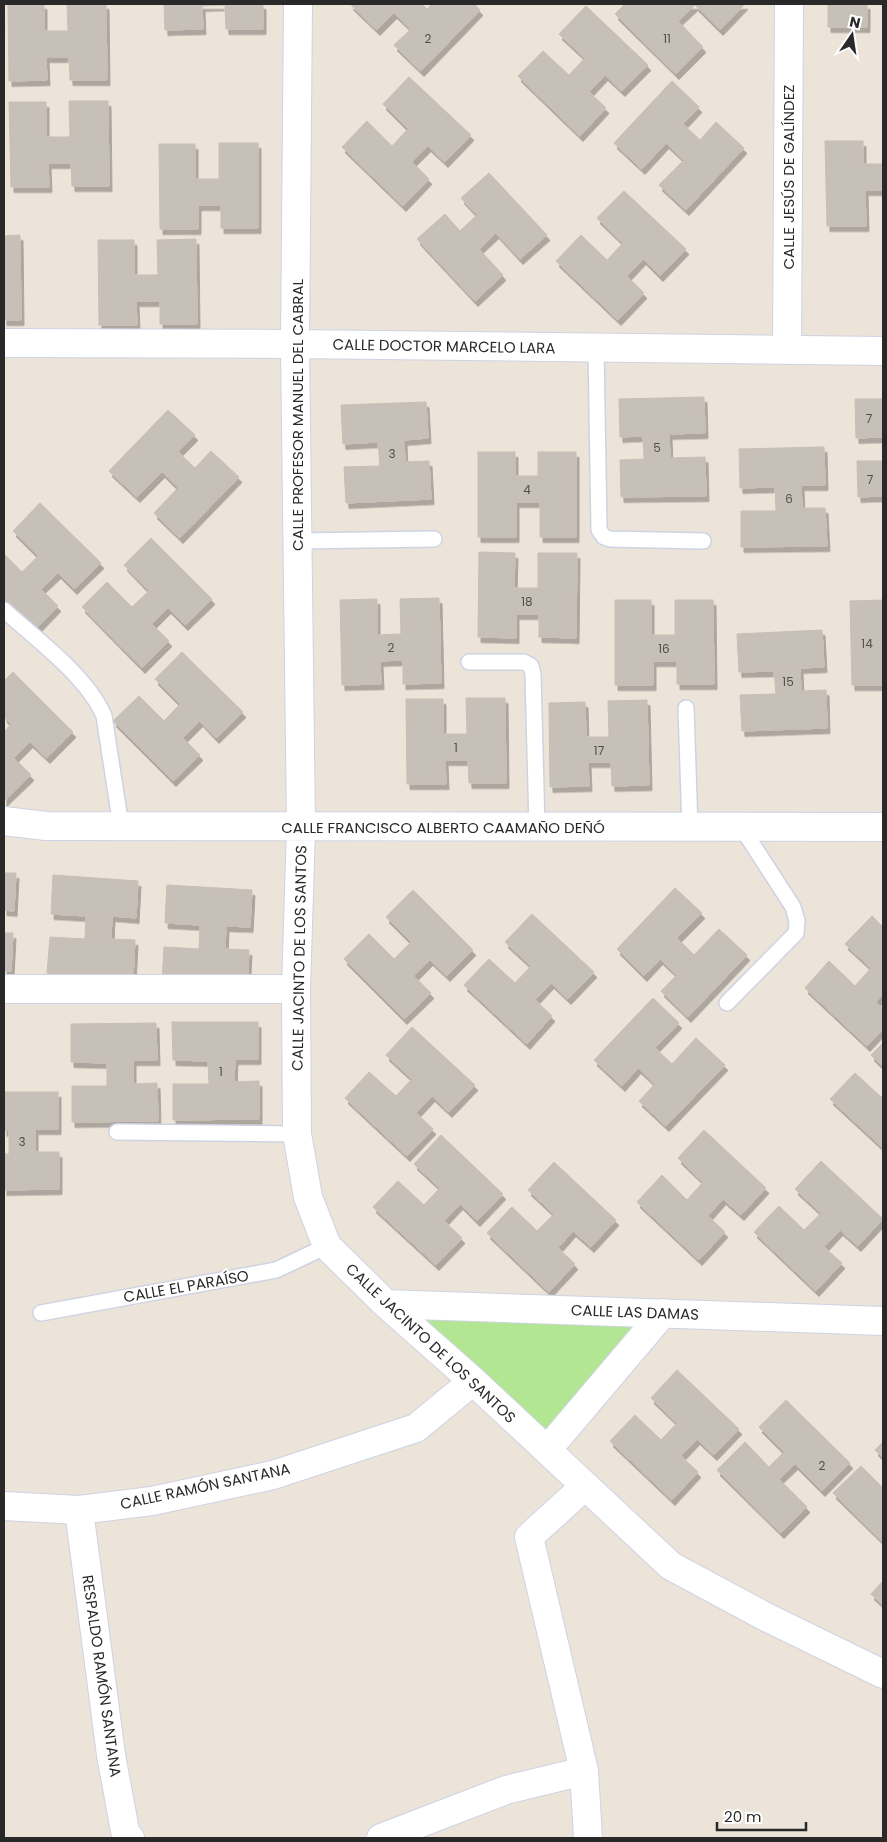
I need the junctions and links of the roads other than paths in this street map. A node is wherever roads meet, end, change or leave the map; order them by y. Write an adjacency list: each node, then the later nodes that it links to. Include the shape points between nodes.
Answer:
1 (298, 4): 4 (street, CALLE PROFESOR MANUEL DEL CABRAL)
2 (789, 4): 6 (street, CALLE JESÚS DE GALÍNDEZ)
3 (4, 344): 4 (street, CALLE DOCTOR MARCELO LARA)
4 (295, 344): 5 (street, CALLE DOCTOR MARCELO LARA); 9 (street, CALLE PROFESOR MANUEL DEL CABRAL)
5 (596, 347): 6 (street, CALLE DOCTOR MARCELO LARA); 10 (lane, via 599,530 604,538 610,539)
6 (787, 350): 7 (street, CALLE DOCTOR MARCELO LARA)
7 (883, 351)
8 (434, 539): 9 (lane)
9 (297, 541): 17 (street, CALLE PROFESOR MANUEL DEL CABRAL)
10 (703, 541)
11 (4, 610): 15 (lane, via 97,700 104,716)
12 (469, 662): 18 (lane, via 524,662 531,666)
13 (686, 708): 19 (lane)
14 (4, 821): 15 (street, CALLE FRANCISCO ALBERTO CAAMAÑO DEÑÓ, via 46,826)
15 (121, 826): 17 (street, CALLE FRANCISCO ALBERTO CAAMAÑO DEÑÓ)
16 (883, 826): 20 (street, CALLE FRANCISCO ALBERTO CAAMAÑO DEÑÓ)
17 (301, 827): 18 (street, CALLE FRANCISCO ALBERTO CAAMAÑO DEÑÓ); 22 (street, CALLE JACINTO DE LOS SANTOS)
18 (537, 827): 19 (street, CALLE FRANCISCO ALBERTO CAAMAÑO DEÑÓ)
19 (690, 828): 20 (street, CALLE FRANCISCO ALBERTO CAAMAÑO DEÑÓ)
20 (742, 828): 23 (lane, via 793,907 796,933)
21 (4, 988): 22 (street)
22 (296, 989): 25 (street, CALLE JACINTO DE LOS SANTOS)
23 (727, 1003)
24 (117, 1132): 25 (lane)
25 (297, 1134): 26 (street, CALLE JACINTO DE LOS SANTOS, via 308,1197)
26 (327, 1246): 27 (street, CALLE JACINTO DE LOS SANTOS); 28 (lane, CALLE EL PARAÍSO, via 276,1270)
27 (386, 1304): 29 (street, CALLE LAS DAMAS); 31 (street, CALLE JACINTO DE LOS SANTOS)
28 (41, 1313)
29 (663, 1313): 30 (street, CALLE LAS DAMAS); 32 (street)
30 (883, 1321)
31 (473, 1381): 32 (street, CALLE JACINTO DE LOS SANTOS); 35 (street, CALLE RAMÓN SANTANA, via 408,1431 273,1474 152,1500)
32 (547, 1450): 33 (street, CALLE JACINTO DE LOS SANTOS)
33 (585, 1486): 36 (street, CALLE JACINTO DE LOS SANTOS, via 670,1566); 37 (street, via 529,1537)
34 (4, 1506): 35 (street, CALLE RAMÓN SANTANA)
35 (79, 1510): 38 (street, RESPALDO RAMÓN SANTANA, via 111,1754 126,1836)
36 (883, 1674)
37 (584, 1771): 39 (street, via 506,1790); 40 (street)
38 (130, 1838)
39 (380, 1838)
40 (588, 1838)

